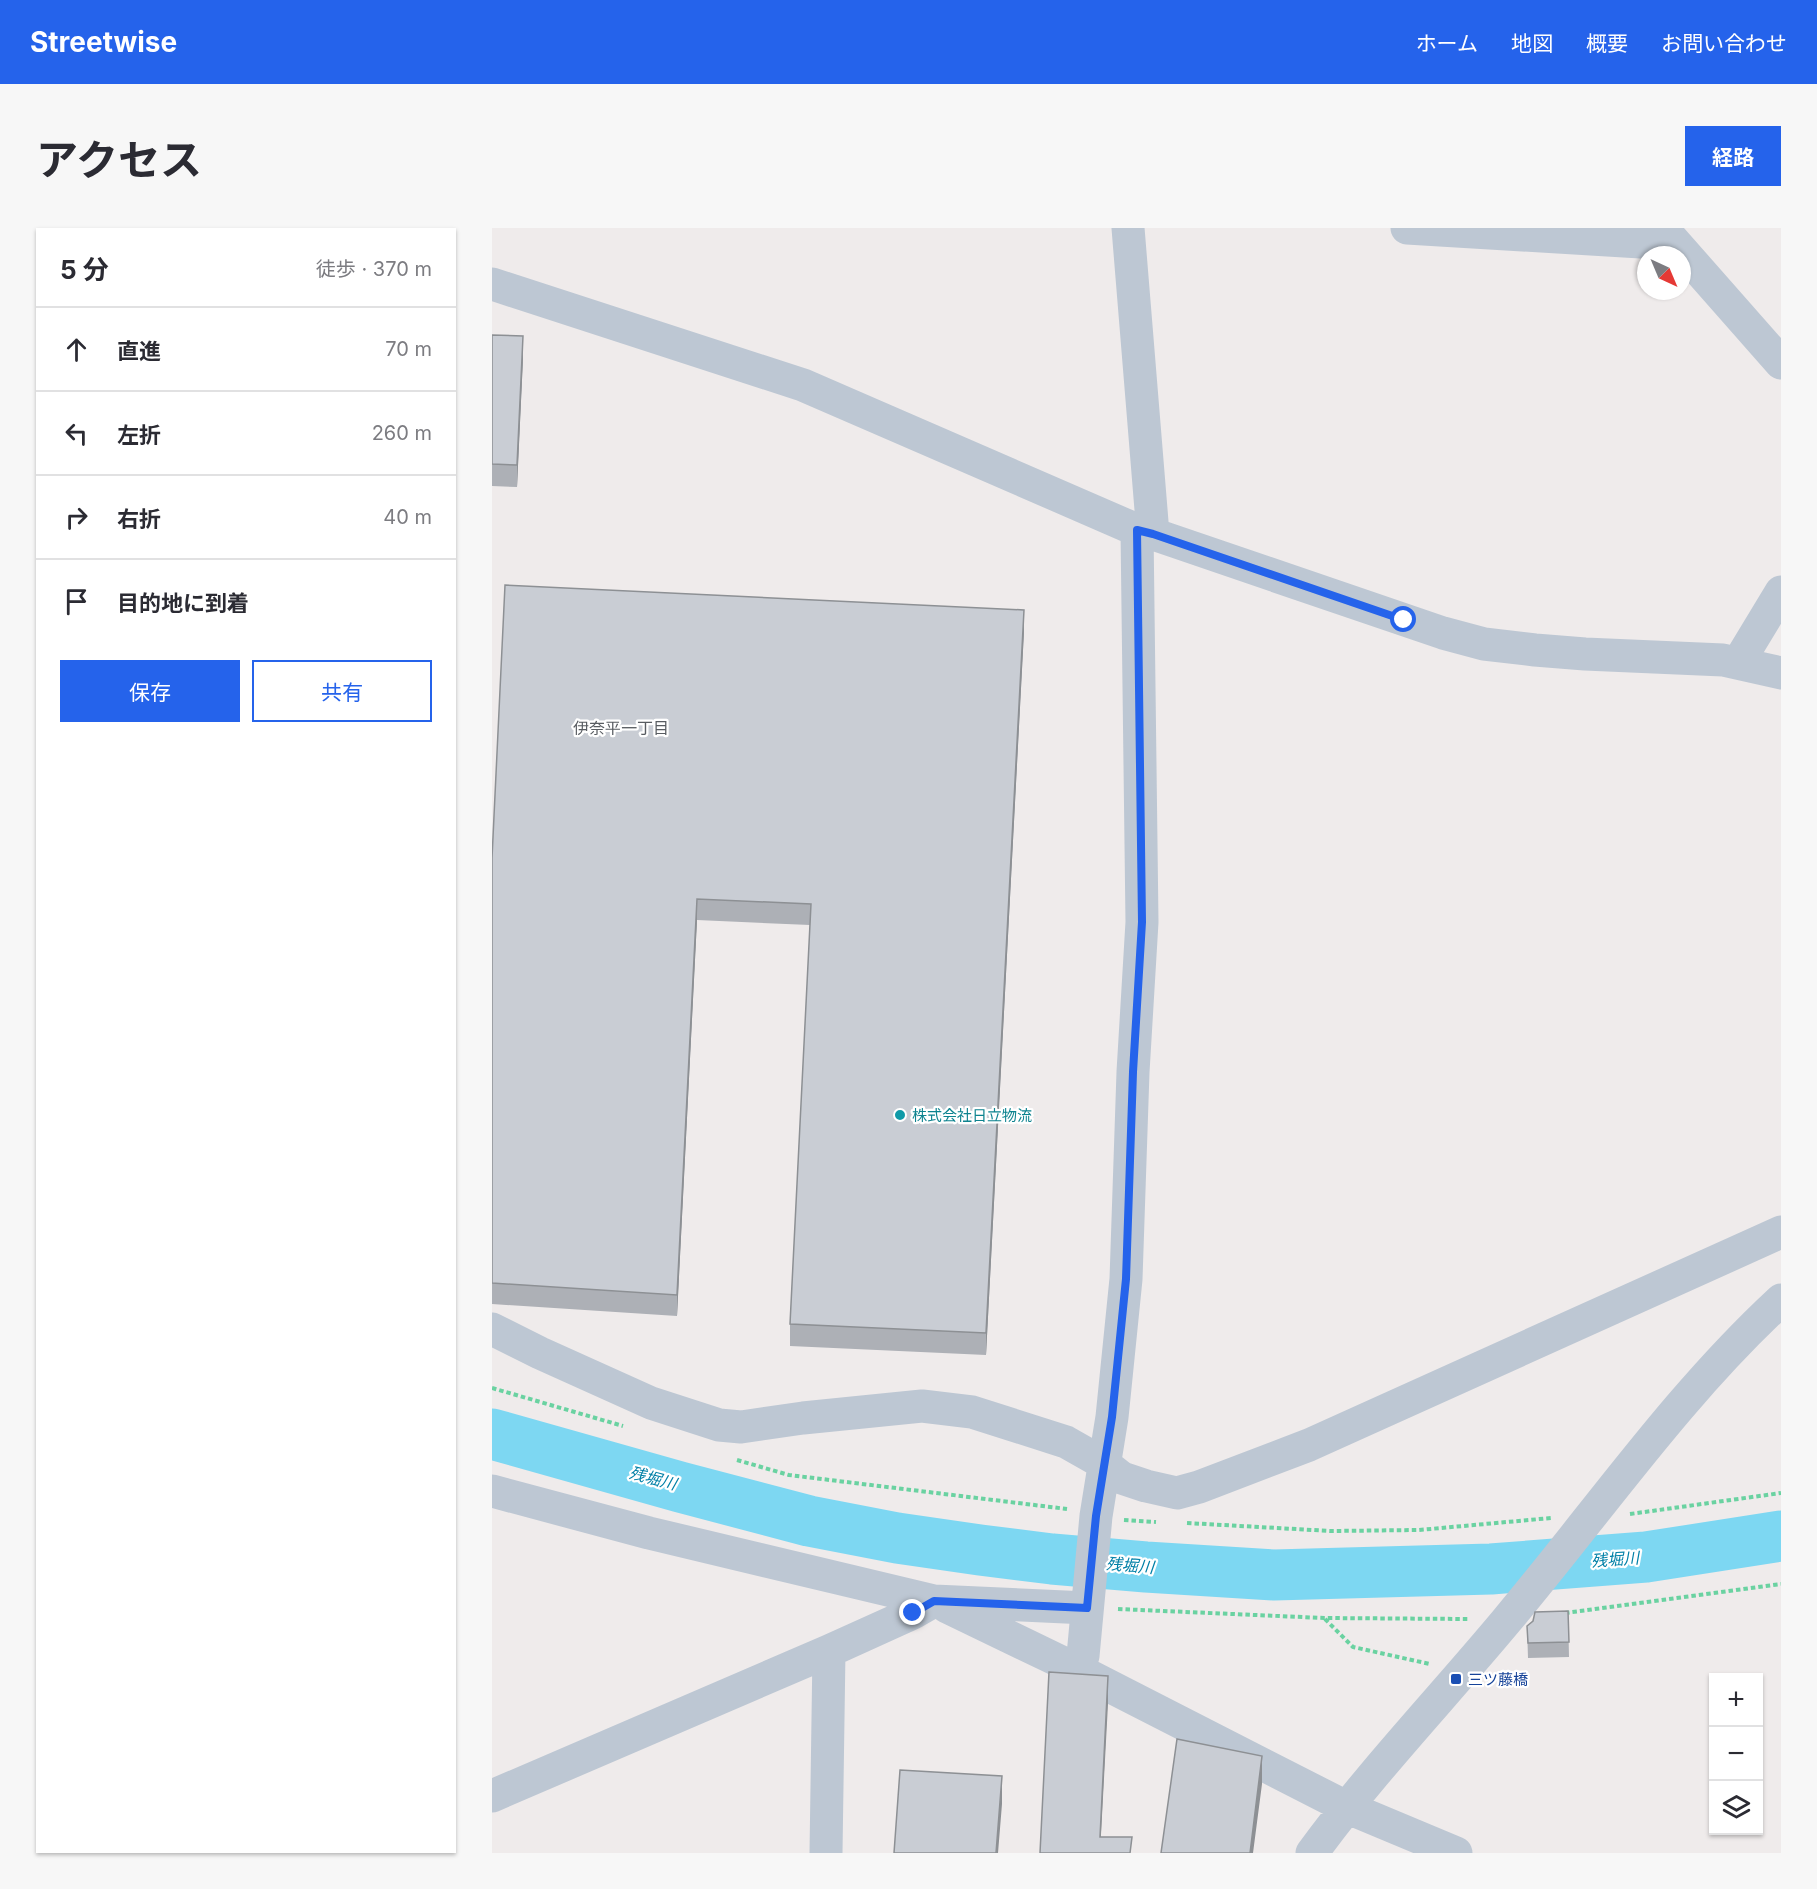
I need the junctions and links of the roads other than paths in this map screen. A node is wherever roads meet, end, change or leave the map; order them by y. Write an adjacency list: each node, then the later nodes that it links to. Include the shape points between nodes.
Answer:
1 (1128, 228): 6 (street)
2 (1407, 228): 3 (street)
3 (1668, 236): 5 (street)
4 (492, 284): 6 (street, via 802,385)
5 (1781, 363)
6 (1145, 532): 8 (street, via 1484,644); 13 (street, via 1142,922 1126,1279 1112,1417)
7 (1781, 592): 8 (street)
8 (1738, 663): 9 (street)
9 (1781, 673)
10 (1781, 1232): 13 (street, via 1309,1445 1199,1487 1177,1492 1146,1486 1122,1478)
11 (1781, 1300): 20 (street, via 1712,1369 1507,1620)
12 (492, 1329): 13 (street, via 651,1403 719,1425 741,1427 922,1406 972,1412 1007,1422 1066,1442)
13 (1103, 1463): 15 (street)
14 (492, 1491): 16 (street)
15 (1088, 1600): 16 (street); 18 (street, via 1083,1656)
16 (934, 1601): 17 (street); 18 (street)
17 (829, 1651): 19 (street); 21 (street)
18 (1076, 1669): 20 (street)
19 (492, 1796)
20 (1346, 1807): 22 (street); 23 (street)
21 (826, 1853)
22 (1312, 1853)
23 (1456, 1853)

